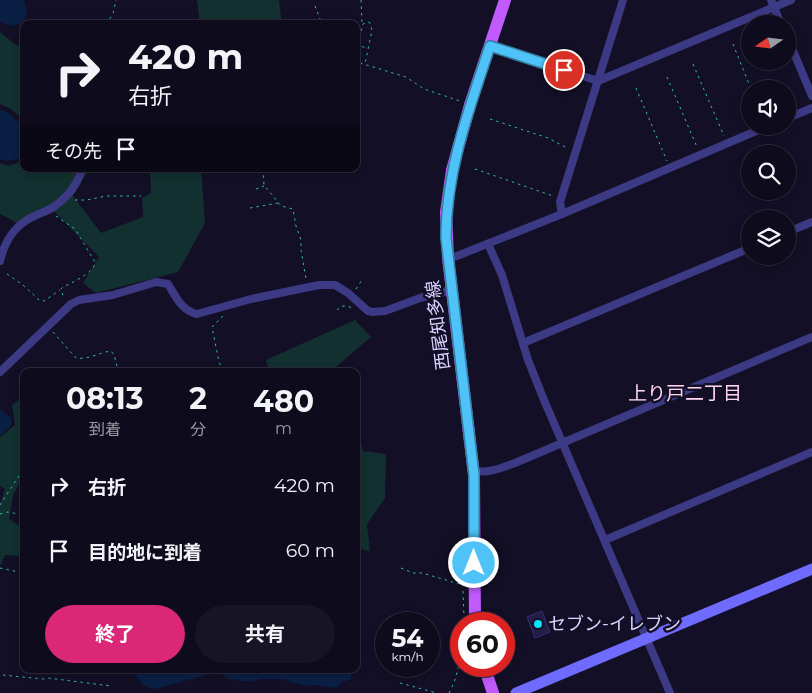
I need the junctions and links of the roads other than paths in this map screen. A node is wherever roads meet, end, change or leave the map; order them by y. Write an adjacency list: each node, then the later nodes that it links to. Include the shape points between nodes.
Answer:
1 (505, 0): 5 (main road, 西尾知多線)
2 (623, 0): 7 (street)
3 (791, 0): 4 (street)
4 (772, 4): 7 (street)
5 (490, 46): 7 (street); 18 (main road, 西尾知多線, via 452,170 446,212)
6 (796, 58): 8 (street)
7 (598, 81): 13 (street, via 561,200)
8 (812, 96)
9 (812, 108): 10 (street)
10 (796, 115)
11 (746, 135): 13 (street)
12 (81, 172): 19 (street, via 76,185 65,198 17,228 3,247)
13 (562, 214): 16 (street)
14 (812, 222): 15 (street)
15 (796, 229)
16 (488, 244): 18 (street); 22 (street, via 502,275)
17 (741, 252): 22 (street)
18 (448, 258): 20 (main road, 西尾知多線)
19 (0, 261)
20 (452, 290): 23 (street, via 378,312 368,311 351,296 326,284 251,299 204,314 190,313 168,284 156,282 79,300); 26 (main road, 西尾知多線)
21 (812, 338): 24 (street)
22 (523, 343): 24 (street)
23 (0, 372)
24 (563, 442): 26 (street, via 497,470 478,471); 27 (street)
25 (812, 452): 27 (street)
26 (474, 475): 29 (main road, 西尾知多線)
27 (605, 540): 30 (street)
28 (812, 569): 30 (street)
29 (470, 612)
30 (647, 638): 33 (street); 34 (street)
31 (488, 677): 32 (main road)
32 (493, 693)
33 (516, 693)
34 (670, 693)

